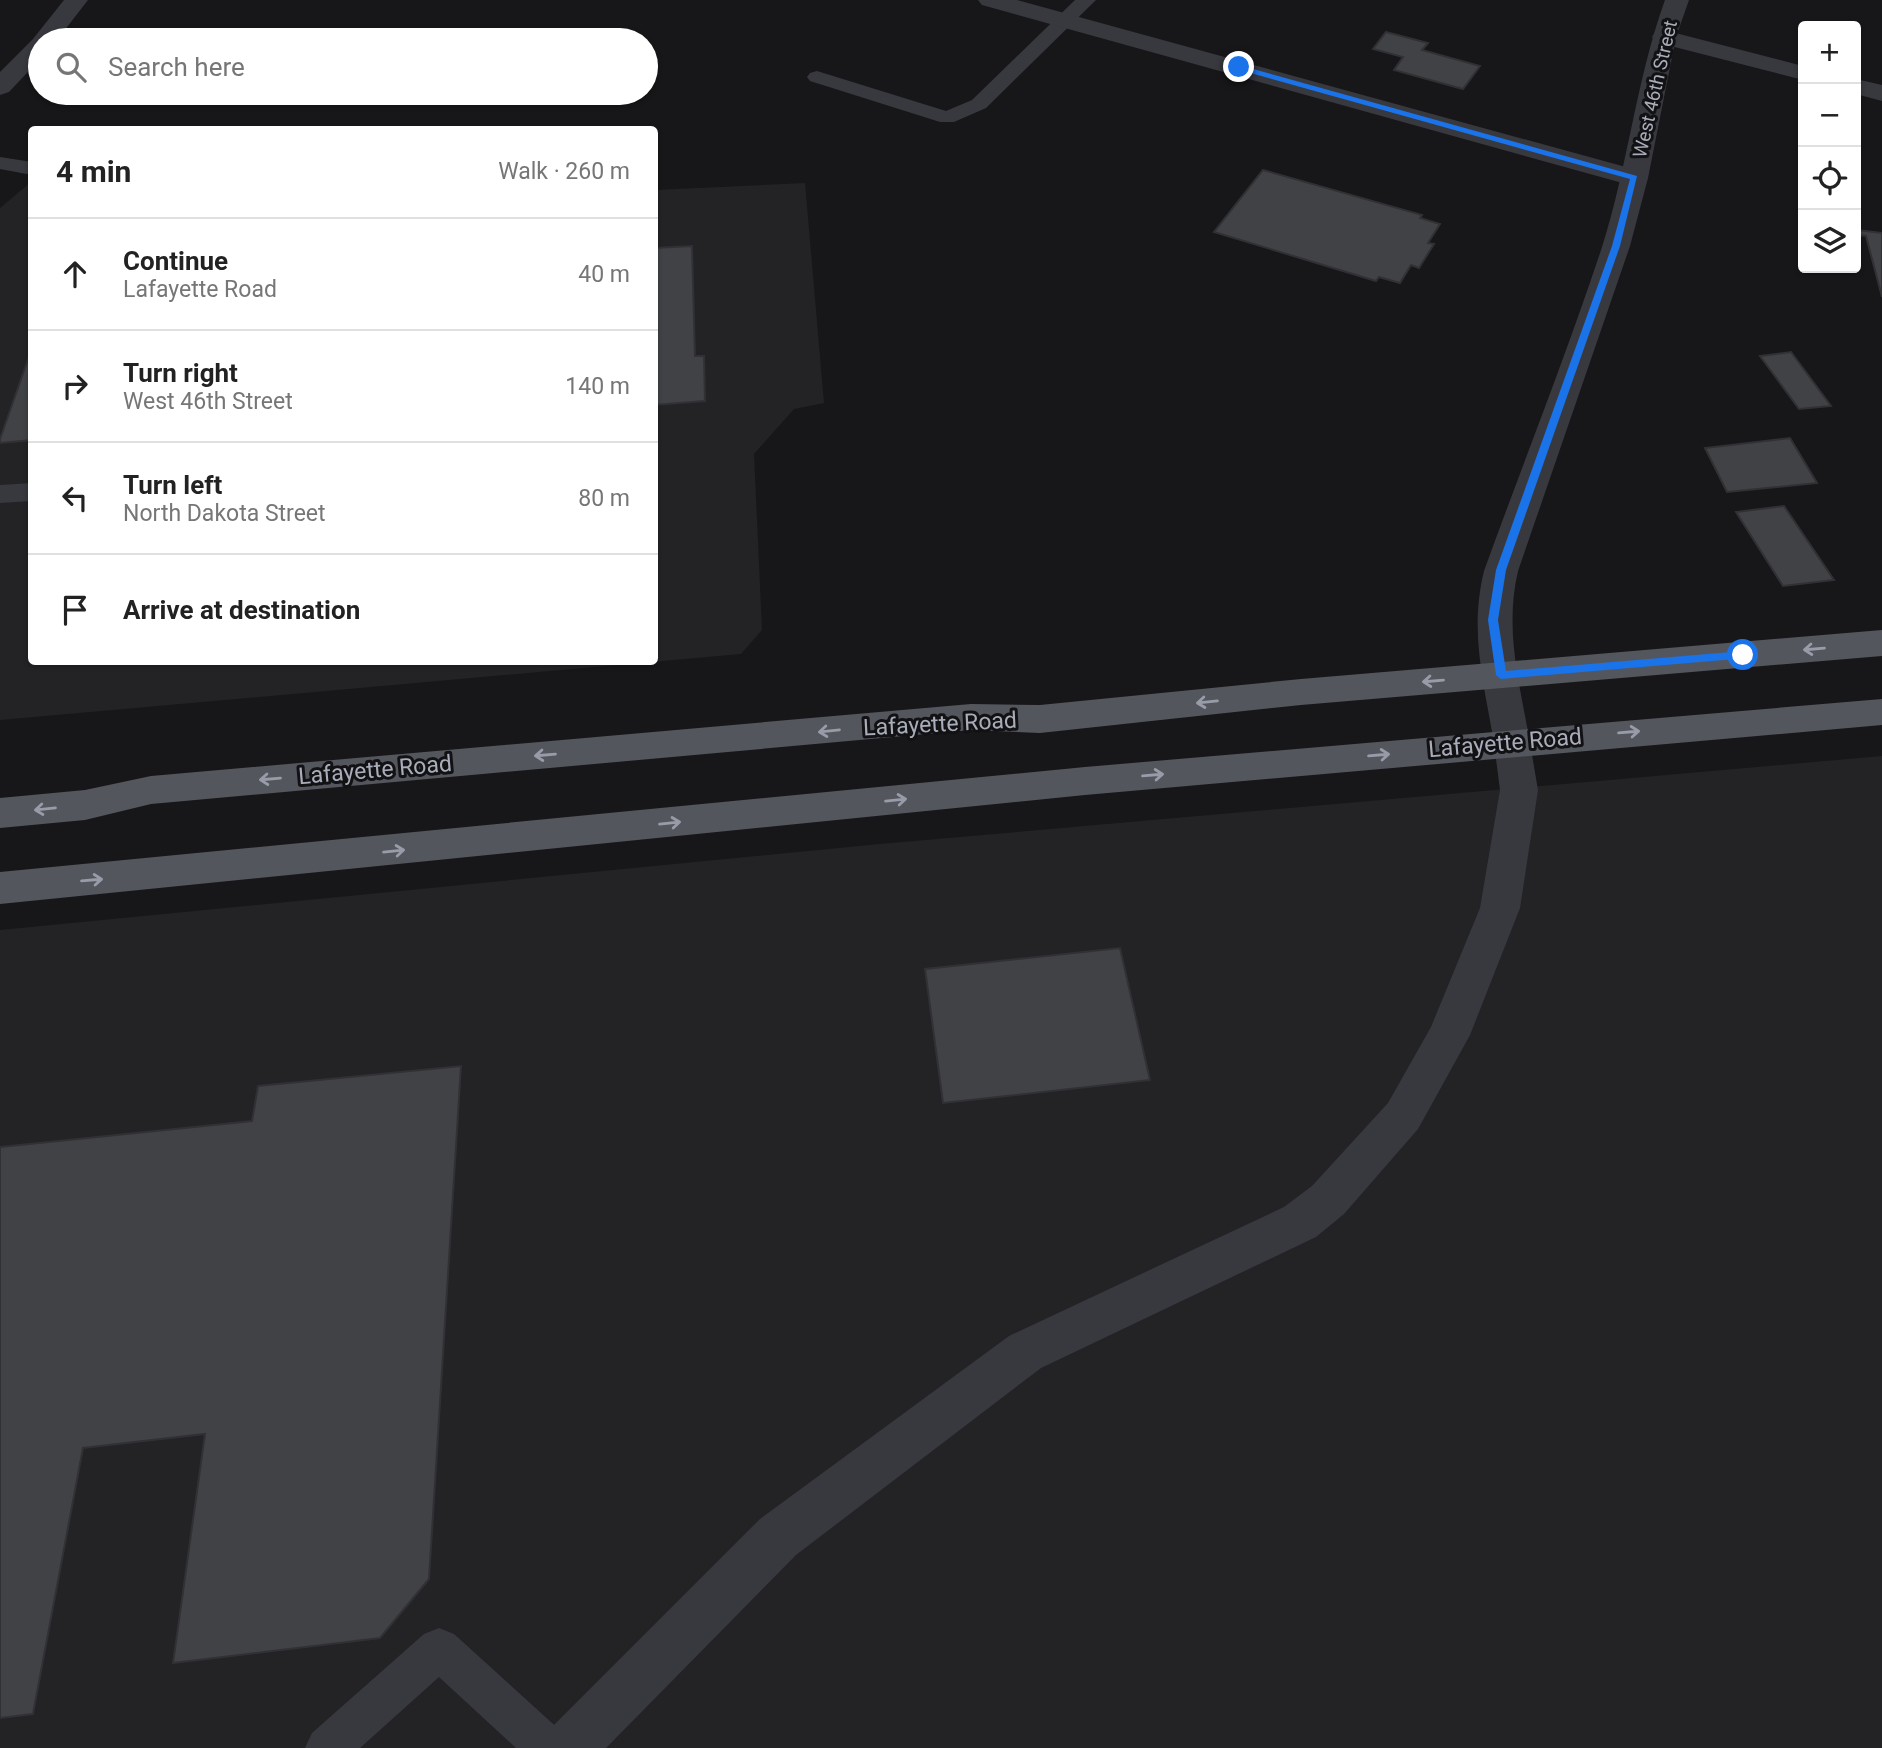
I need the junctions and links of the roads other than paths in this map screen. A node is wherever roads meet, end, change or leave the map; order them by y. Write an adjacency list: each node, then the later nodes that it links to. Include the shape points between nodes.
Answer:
1 (76, 0): 6 (street)
2 (990, 0): 5 (street)
3 (1086, 0): 5 (lane)
4 (1677, 0): 7 (street, West 46th Street)
5 (1065, 20): 10 (lane, via 979,104 947,118); 16 (street)
6 (54, 28)
7 (1664, 37): 9 (street); 16 (street, West 46th Street)
8 (28, 58): 11 (street)
9 (1798, 72)
10 (817, 78)
11 (0, 87)
12 (1861, 87): 13 (street)
13 (1882, 93)
14 (0, 163): 15 (lane)
15 (28, 168)
16 (1634, 177): 20 (street, West 46th Street, via 1616,246 1501,570 1493,620)
17 (28, 492): 18 (lane)
18 (0, 494)
19 (1882, 643): 20 (main road, Lafayette Road, one-way to 20)
20 (1501, 675): 22 (street, West 46th Street); 23 (main road, Lafayette Road, one-way to 23, via 1041,719 971,717 150,790 85,805)
21 (1882, 712): 22 (main road, Lafayette Road, one-way to 21)
22 (1512, 743): 24 (main road, Lafayette Road, one-way to 22); 27 (street, West 46th Street, via 1519,790 1500,908 1449,1035 1403,1116 1328,1200 1300,1222 1025,1352 778,1537)
23 (0, 813)
24 (0, 888)
25 (327, 1748): 26 (lane, via 439,1649)
26 (548, 1748)
27 (569, 1748)

